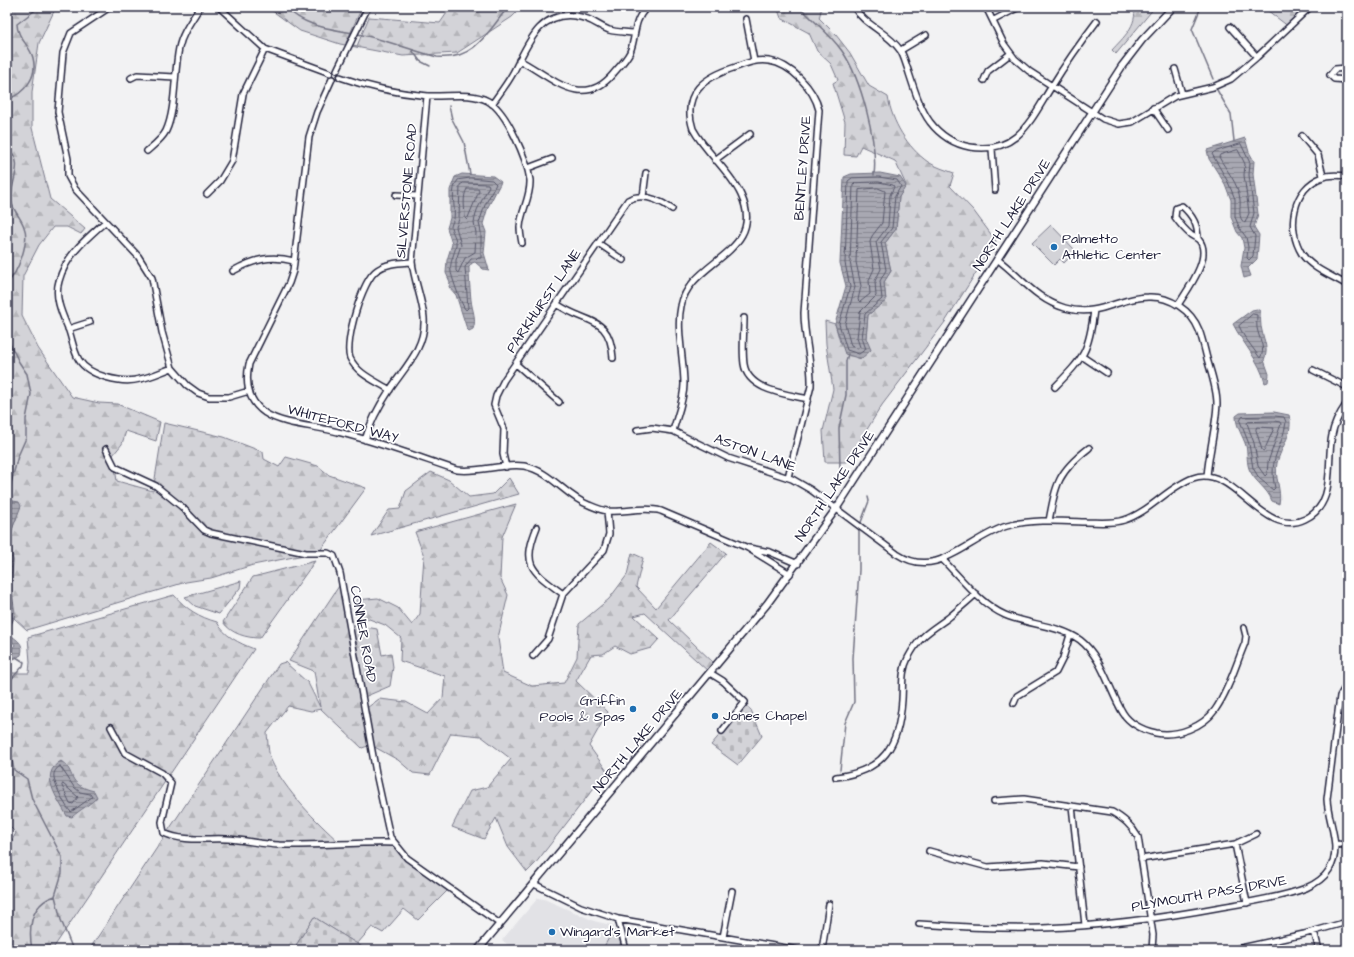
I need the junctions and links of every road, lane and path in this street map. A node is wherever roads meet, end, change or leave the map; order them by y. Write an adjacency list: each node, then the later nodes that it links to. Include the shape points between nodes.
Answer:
1 (110, 7): 56 (street, via 76,28 66,41 58,97 58,112 68,159 68,176 75,189)
2 (200, 7): 27 (street, via 182,37)
3 (220, 7): 17 (street)
4 (647, 7): 15 (street, via 637,20)
5 (854, 7): 18 (street, via 859,15 884,33)
6 (986, 7): 12 (street)
7 (1019, 7): 12 (street)
8 (1173, 7): 38 (main road, NORTH LAKE DRIVE, via 1142,40)
9 (1310, 7): 20 (street)
10 (367, 9): 25 (street)
11 (746, 19): 22 (street)
12 (994, 20): 19 (street)
13 (1097, 21): 33 (street, via 1075,49)
14 (1230, 27): 20 (street)
15 (633, 33): 21 (street, via 607,29 591,19 558,16 545,22 536,31); 21 (street, via 630,51 615,72 605,82 589,90 562,87)
16 (926, 35): 18 (street)
17 (265, 48): 26 (street); 51 (street, via 243,94 232,161 220,181)
18 (901, 50): 42 (street, via 925,114 935,128 944,137 960,145)
19 (1010, 54): 31 (street, via 988,71); 33 (street, via 1029,71)
20 (1257, 57): 34 (street, via 1235,77 1222,84)
21 (520, 60): 36 (street)
22 (754, 61): 45 (street, BENTLEY DRIVE, via 711,76 694,94 690,108 692,124); 82 (street, BENTLEY DRIVE, via 770,61 785,67 813,94 819,110 804,313 812,374)
23 (1347, 68): 32 (street, via 1335,69 1330,75 1334,79)
24 (1176, 69): 34 (street)
25 (337, 70): 26 (street); 28 (street)
26 (330, 73): 30 (street)
27 (175, 77): 29 (street, via 137,75); 43 (street, via 167,129)
28 (340, 77): 30 (street); 35 (street, via 374,89)
29 (131, 78)
30 (332, 79): 62 (street, WHITEFORD WAY, via 309,137)
31 (984, 80)
32 (1347, 80)
33 (1052, 86): 38 (street); 42 (street, via 1027,128)
34 (1182, 94): 37 (street)
35 (427, 96): 36 (street, via 472,96); 53 (street, SILVERSTONE ROAD)
36 (492, 104): 46 (street, via 506,120)
37 (1154, 108): 38 (street, via 1132,122 1120,124 1107,122); 39 (street)
38 (1092, 112): 60 (main road, NORTH LAKE DRIVE)
39 (1168, 130)
40 (750, 134): 45 (street)
41 (1302, 136): 48 (street, via 1318,155)
42 (992, 149): 50 (street)
43 (147, 151)
44 (552, 159): 46 (street)
45 (715, 160): 86 (street, BENTLEY DRIVE, via 741,195 745,223 734,247 696,277 683,296 680,315 684,392)
46 (528, 168): 58 (street, via 530,190 520,227)
47 (646, 173): 54 (street)
48 (1323, 176): 49 (street); 65 (street, via 1308,186 1297,201 1293,222 1295,237 1302,255 1308,261)
49 (1347, 176)
50 (994, 190)
51 (207, 194)
52 (396, 195): 53 (street)
53 (417, 196): 63 (street, SILVERSTONE ROAD)
54 (643, 197): 55 (street, via 656,199); 59 (street, PARKHURST LANE, via 628,200)
55 (672, 209)
56 (105, 222): 71 (street, via 76,248 61,274 58,300); 75 (street, via 138,256 152,278)
57 (1198, 239): 57 (street, via 1182,227 1175,217 1176,208 1182,206 1194,219 1198,228); 67 (street, via 1203,251 1201,264)
58 (522, 242)
59 (598, 243): 61 (street); 66 (street, PARKHURST LANE)
60 (997, 259): 68 (street, via 1050,303 1071,310); 93 (main road, NORTH LAKE DRIVE)
61 (623, 260)
62 (294, 261): 64 (street, via 263,258); 81 (street, WHITEFORD WAY, via 289,283 249,364)
63 (412, 262): 80 (street, SILVERSTONE ROAD, via 424,317 424,330 416,352); 80 (street, via 386,265 369,277 361,294 348,347 350,357 362,373)
64 (233, 271)
65 (1347, 286)
66 (557, 304): 73 (street, via 569,313 604,327 611,340); 74 (street, PARKHURST LANE)
67 (1178, 304): 68 (street, via 1150,297); 91 (street, via 1199,330 1216,397)
68 (1094, 310): 72 (street, via 1092,331)
69 (744, 318): 82 (street, via 744,364 750,378 764,387)
70 (90, 322): 71 (street)
71 (68, 329): 75 (street, via 79,359 89,370 98,374 129,381)
72 (1083, 357): 77 (street); 78 (street)
73 (613, 358)
74 (516, 364): 83 (street); 90 (street, PARKHURST LANE, via 497,392 494,405 504,429 503,454)
75 (172, 368): 81 (street, via 198,393 229,397)
76 (1313, 370): 79 (street)
77 (1107, 373)
78 (1055, 387)
79 (1347, 387)
80 (390, 390): 87 (street, SILVERSTONE ROAD)
81 (249, 391): 87 (street, WHITEFORD WAY, via 258,407 273,417)
82 (808, 399): 92 (street, BENTLEY DRIVE)
83 (559, 402)
84 (1347, 403): 91 (street, via 1334,425 1327,494 1317,511 1306,519 1291,523 1277,521 1256,508 1234,488)
85 (637, 430): 86 (street, ASTON LANE, via 652,428)
86 (673, 431): 92 (street, ASTON LANE, via 728,458)
87 (364, 440): 90 (street, WHITEFORD WAY, via 457,470 476,471)
88 (106, 448): 115 (street, CONNER ROAD, via 116,467 156,486 210,533 306,553 328,553 334,556 340,573 385,820)
89 (1089, 448): 95 (street, via 1061,475)
90 (506, 467): 94 (street, WHITEFORD WAY, via 523,466 540,471 582,502)
91 (1207, 476): 95 (street, ASTON LANE, via 1192,478 1141,512 1122,520 1110,523)
92 (788, 477): 93 (street, ASTON LANE)
93 (836, 509): 98 (street, ASTON LANE, via 905,560 920,564); 99 (main road, NORTH LAKE DRIVE)
94 (607, 511): 97 (street, WHITEFORD WAY, via 646,508 662,511); 101 (street, via 609,534 604,550)
95 (1049, 521): 98 (street, ASTON LANE, via 1015,524 995,530)
96 (537, 527): 101 (street, via 530,547 532,567)
97 (748, 548): 99 (street, WHITEFORD WAY, via 770,552); 100 (street, WHITEFORD WAY)
98 (942, 559): 102 (street)
99 (798, 564): 100 (main road, NORTH LAKE DRIVE)
100 (790, 574): 106 (main road, NORTH LAKE DRIVE)
101 (563, 594): 105 (street, via 548,639)
102 (976, 594): 104 (street, via 1004,615); 111 (street, via 916,643 904,671 899,728 889,749 872,767 858,773)
103 (1244, 628): 104 (street, via 1245,643 1215,709 1196,726 1167,734 1149,731 1128,718 1092,652)
104 (1070, 635): 108 (street, via 1056,672 1017,696)
105 (533, 656)
106 (710, 673): 110 (street, via 723,681 745,702); 122 (main road, NORTH LAKE DRIVE)
107 (1347, 684): 117 (street, PLYMOUTH PASS DRIVE, via 1340,696 1327,799)
108 (1014, 702)
109 (110, 727): 115 (street, via 124,753 162,773 171,783 162,822 164,834 174,838 230,839 254,844)
110 (722, 731)
111 (836, 777)
112 (994, 801): 113 (street, via 1024,799)
113 (1072, 806): 120 (street, via 1112,812 1123,818 1138,837); 121 (street)
114 (1256, 834): 116 (street)
115 (394, 843): 129 (street, CONNER ROAD, via 407,858)
116 (1235, 844): 120 (street); 124 (street)
117 (1336, 844): 118 (street); 124 (street, PLYMOUTH PASS DRIVE, via 1335,857 1320,881 1306,888)
118 (1347, 845)
119 (929, 851): 121 (street, via 988,867 1043,863)
120 (1141, 859): 127 (street)
121 (1079, 867): 131 (street)
122 (534, 884): 126 (street, via 582,907); 129 (main road, NORTH LAKE DRIVE)
123 (732, 891): 133 (street)
124 (1247, 903): 127 (street, PLYMOUTH PASS DRIVE)
125 (829, 904): 137 (street)
126 (618, 918): 133 (street); 135 (street)
127 (1151, 919): 131 (street, PLYMOUTH PASS DRIVE); 138 (street)
128 (1347, 922): 132 (street)
129 (500, 924): 134 (main road, NORTH LAKE DRIVE)
130 (919, 924): 131 (street, PLYMOUTH PASS DRIVE, via 978,928)
131 (1085, 925)
132 (1314, 931): 139 (street); 140 (street)
133 (723, 938): 136 (street)
134 (478, 950)
135 (626, 950)
136 (798, 950)
137 (822, 950)
138 (1152, 950)
139 (1232, 950)
140 (1319, 950)

